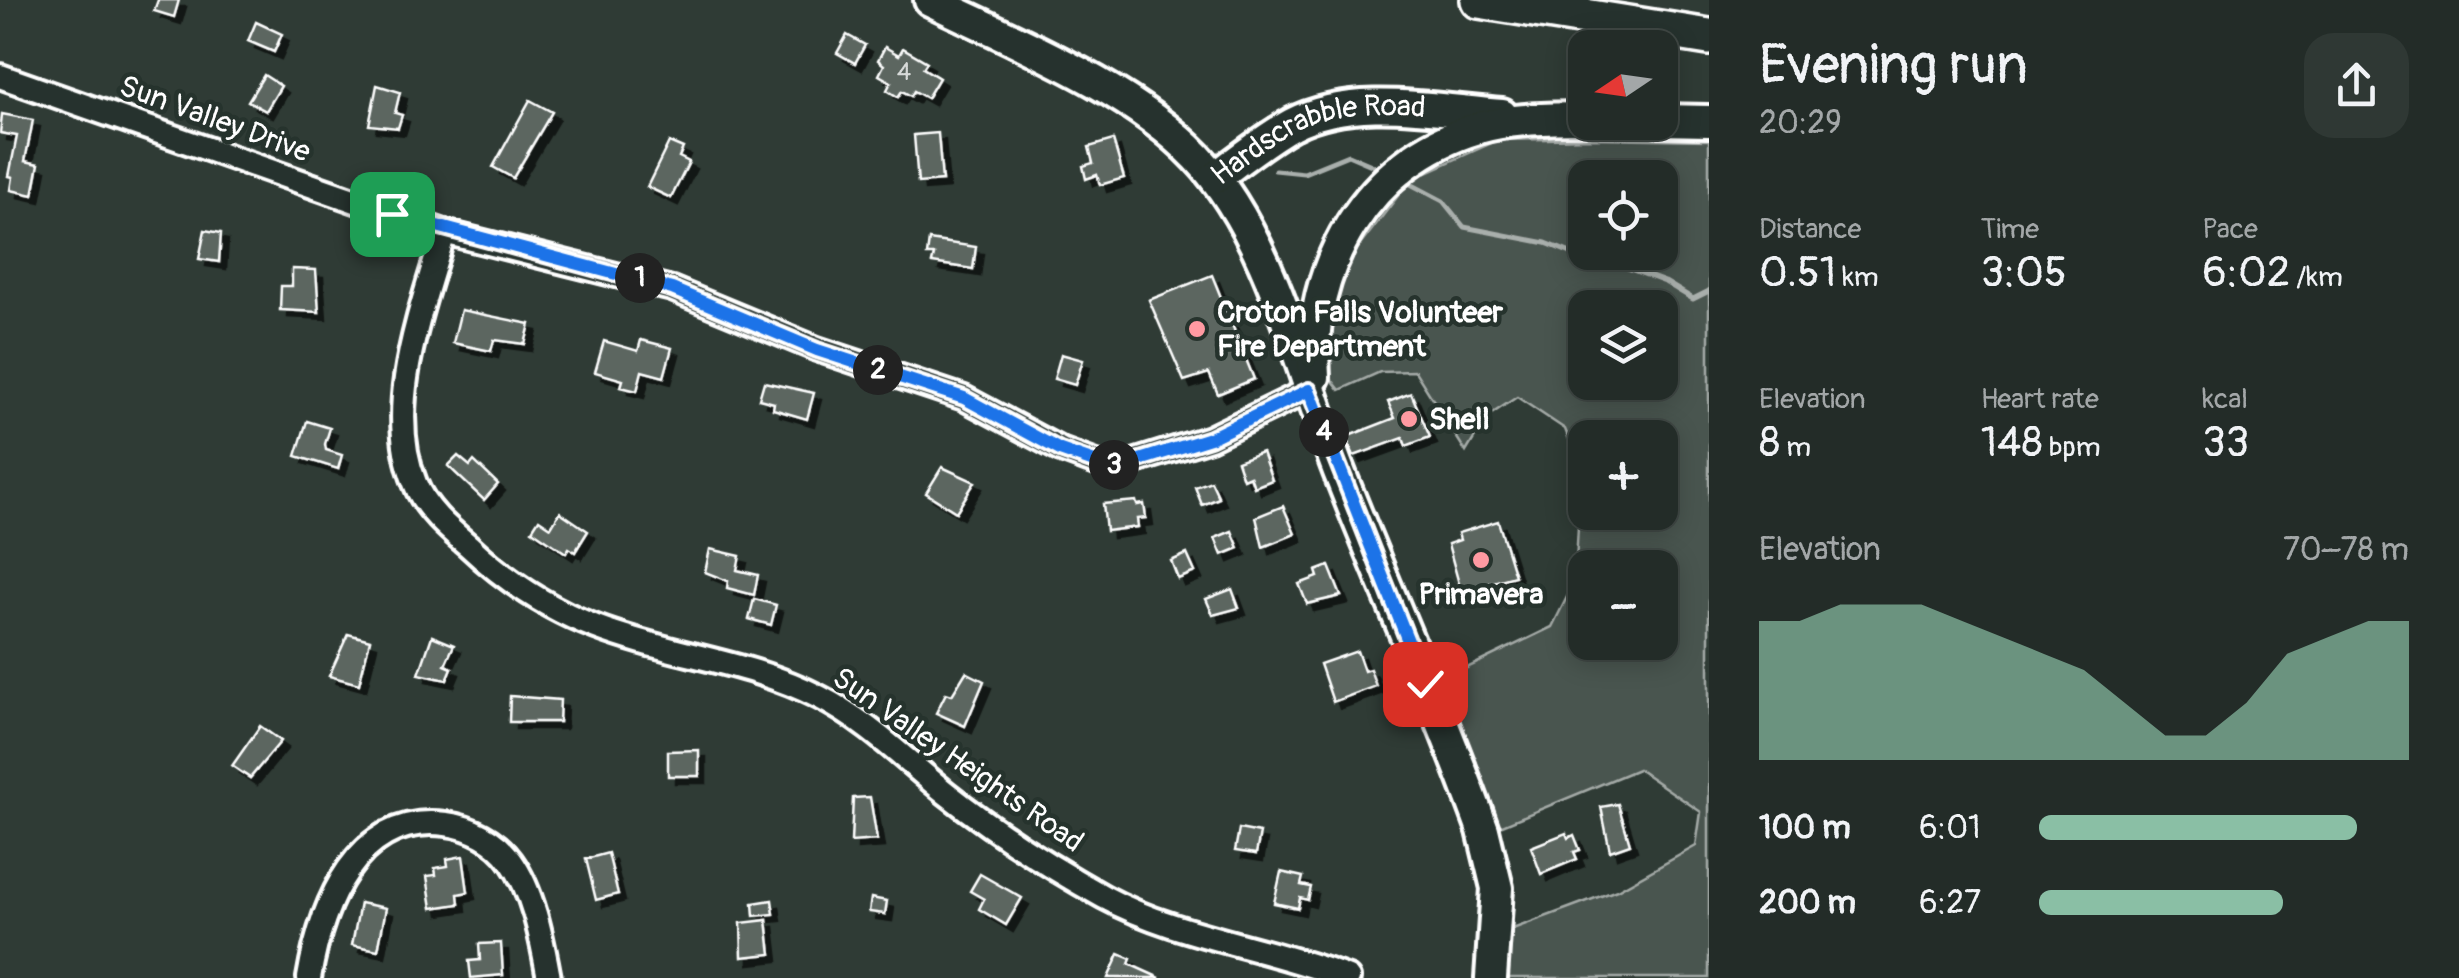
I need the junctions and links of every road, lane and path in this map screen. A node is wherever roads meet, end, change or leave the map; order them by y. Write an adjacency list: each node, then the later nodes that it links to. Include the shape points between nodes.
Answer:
1 (930, 0): 9 (main road, Hardscrabble Road, via 1146,115)
2 (1479, 0): 3 (highway)
3 (1709, 37)
4 (0, 76): 10 (street, Sun Valley Drive)
5 (1568, 117): 9 (main road, Hardscrabble Road, via 1339,110 1295,122)
6 (1568, 119): 12 (main road, via 1500,123 1455,136 1411,161 1374,194 1343,236 1314,314)
7 (1678, 120): 8 (main road)
8 (1709, 121)
9 (1215, 178): 11 (main road, via 1262,264)
10 (444, 232): 11 (street, Sun Valley Drive, via 672,289 817,350 964,398 1100,464 1130,463 1210,438); 15 (street, Sun Valley Heights Road, via 410,363 409,462 428,504 498,571 598,628 764,674 834,704 980,818 1106,898)
11 (1309, 390): 12 (main road)
12 (1321, 425): 16 (main road, via 1483,830 1497,888)
13 (310, 978): 14 (street, via 327,904 353,862 385,835 424,823 464,827 501,848 534,916)
14 (549, 978)
15 (1348, 978)
16 (1490, 978)

